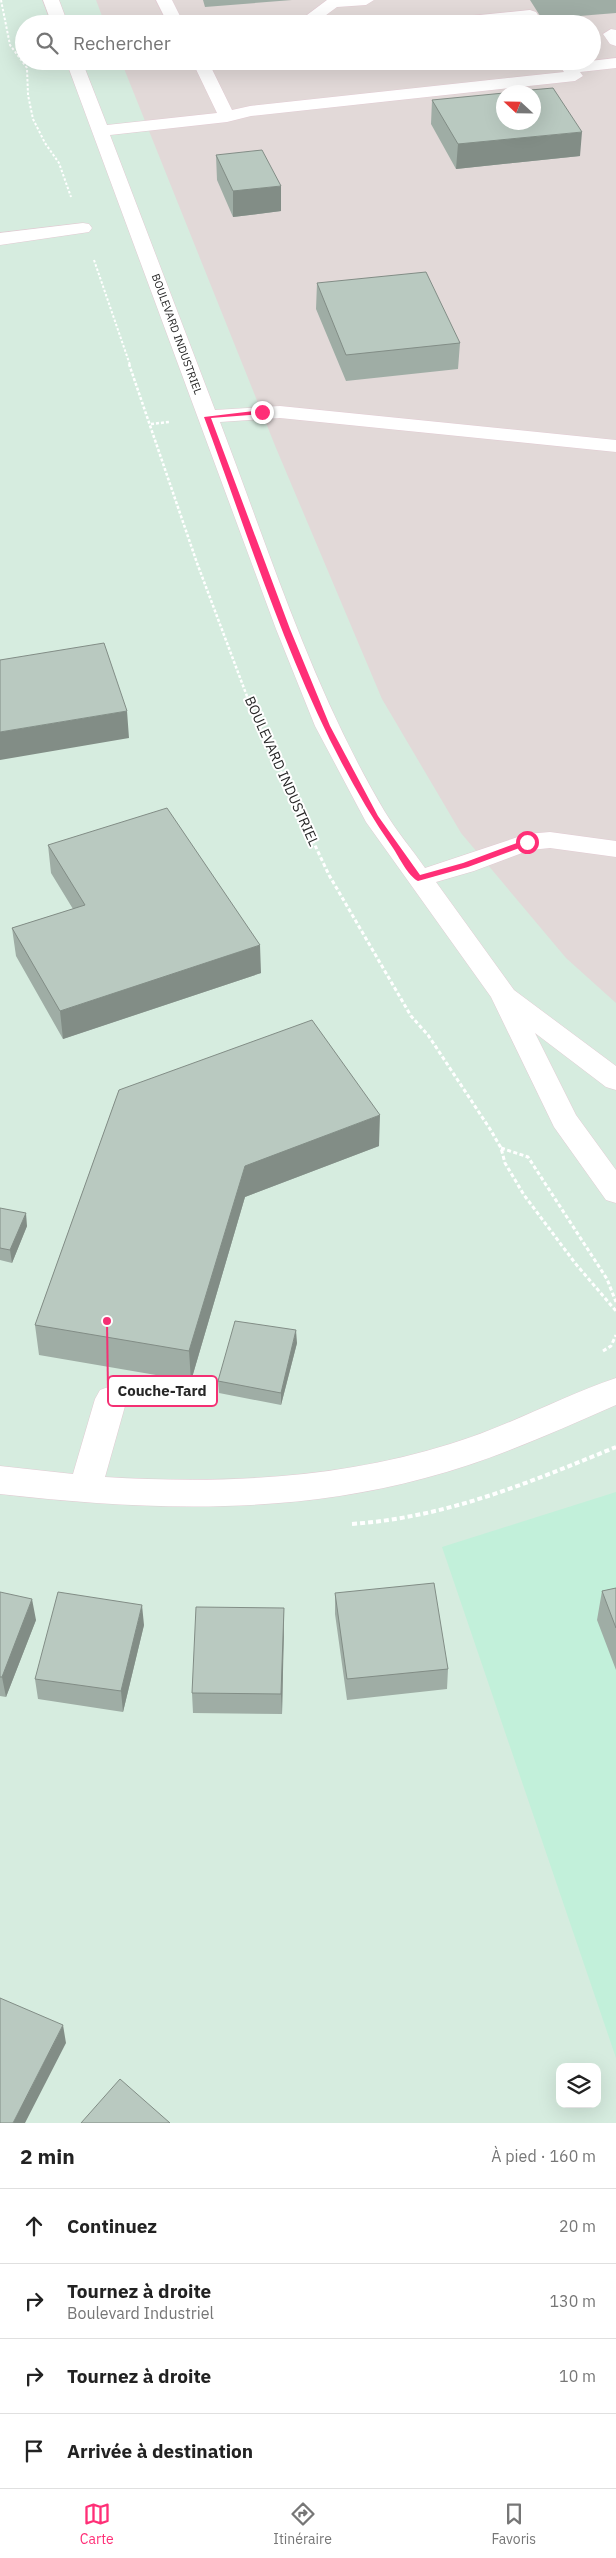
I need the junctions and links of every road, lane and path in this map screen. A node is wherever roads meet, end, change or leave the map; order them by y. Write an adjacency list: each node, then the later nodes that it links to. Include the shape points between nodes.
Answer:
1 (1, 0): 10 (path, via 6,34)
2 (51, 0): 6 (street)
3 (164, 0): 7 (street)
4 (366, 0): 8 (street, via 333,3)
5 (519, 0): 9 (street)
6 (57, 15)
7 (172, 15)
8 (316, 15)
9 (531, 15)
10 (15, 52)
11 (601, 63): 12 (street)
12 (616, 63)
13 (27, 70): 19 (path, via 33,119 59,163)
14 (77, 70): 18 (street, BOULEVARD INDUSTRIEL)
15 (204, 70): 17 (street)
16 (571, 70): 17 (street, via 575,76 250,111)
17 (227, 117): 18 (street)
18 (100, 131): 23 (street, BOULEVARD INDUSTRIEL)
19 (73, 202)
20 (83, 228): 21 (street)
21 (0, 239)
22 (93, 257): 29 (path, BOULEVARD INDUSTRIEL, via 197,564 251,707 280,772 344,902 411,1016 433,1043)
23 (207, 417): 24 (street, via 280,412); 26 (street, BOULEVARD INDUSTRIEL, via 326,726 375,816)
24 (616, 446)
25 (616, 849): 26 (street, via 550,840 527,842)
26 (418, 878): 27 (street, BOULEVARD INDUSTRIEL)
27 (503, 994): 28 (street, BOULEVARD INDUSTRIEL); 30 (street, BOULEVARD INDUSTRIEL, via 564,1120)
28 (616, 1080)
29 (501, 1148): 31 (path, via 528,1157 608,1278); 32 (path, BOULEVARD INDUSTRIEL, via 505,1164 524,1195)
30 (616, 1192)
31 (616, 1302)
32 (616, 1311)
33 (616, 1336): 34 (path, via 611,1346)
34 (598, 1354)
35 (616, 1391): 38 (street, via 560,1417 461,1454 425,1465 322,1486 238,1492)
36 (111, 1399): 38 (street)
37 (0, 1480): 38 (street)
38 (85, 1489)

